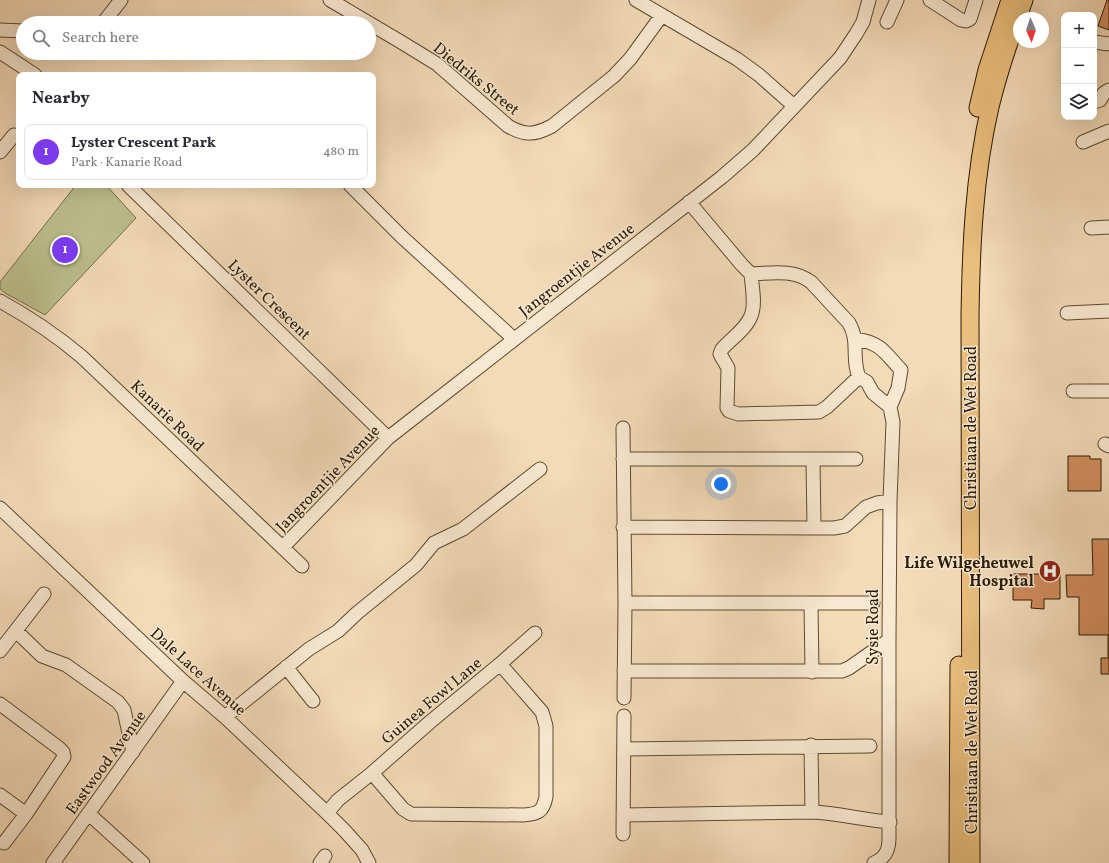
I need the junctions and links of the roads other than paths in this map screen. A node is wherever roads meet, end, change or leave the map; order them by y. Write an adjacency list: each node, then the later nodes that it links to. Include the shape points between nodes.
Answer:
1 (121, 0): 11 (street)
2 (330, 0): 12 (street, Diedriks Street)
3 (636, 0): 10 (street)
4 (869, 0): 23 (street, Jangroentjie Avenue, via 862,22 850,44)
5 (897, 0): 13 (street)
6 (930, 0): 7 (street, via 961,20 966,20 970,19)
7 (976, 0)
8 (1010, 0): 91 (main road, Christiaan de Wet Road, via 987,70 978,111 969,159 960,257)
9 (1024, 0): 92 (main road, Christiaan de Wet Road, via 990,107 980,159 972,241)
10 (662, 15): 14 (street, Diedriks Street, via 630,59 614,76 552,126 542,132 528,134 508,126 432,61); 23 (street, via 737,59)
11 (108, 16)
12 (357, 16)
13 (887, 22)
14 (376, 28)
15 (0, 30): 16 (street)
16 (16, 31)
17 (1097, 42): 18 (street)
18 (1109, 44)
19 (0, 52): 20 (street)
20 (30, 72)
21 (1109, 90): 22 (street)
22 (1097, 101)
23 (794, 106): 30 (street, Jangroentjie Avenue, via 753,150)
24 (1109, 131): 26 (street)
25 (14, 134): 27 (street)
26 (1083, 142)
27 (0, 152)
28 (131, 188): 44 (street, Lyster Crescent)
29 (353, 188): 38 (street)
30 (689, 202): 33 (street); 38 (street, Jangroentjie Avenue)
31 (1109, 227): 32 (street)
32 (1090, 228)
33 (747, 270): 37 (street, via 804,277 849,323); 39 (street, via 753,302 751,315 720,354 728,368 727,408 730,411 738,414 819,412)
34 (0, 301): 53 (street, Kanarie Road, via 60,338 82,357)
35 (1109, 311): 36 (street)
36 (1067, 313)
37 (855, 339): 39 (street, via 855,364); 42 (street, via 879,346 901,370 898,388)
38 (514, 340): 44 (street, Jangroentjie Avenue)
39 (859, 377): 42 (street)
40 (1109, 391): 41 (street)
41 (1073, 392)
42 (890, 407): 49 (street, Sysie Road, via 893,422)
43 (623, 428): 45 (street)
44 (388, 438): 53 (street, Jangroentjie Avenue)
45 (623, 459): 47 (street); 51 (street)
46 (856, 459): 47 (street)
47 (813, 460): 52 (street)
48 (540, 468): 64 (street, via 463,529 434,544 416,565 338,631)
49 (890, 501): 52 (street, via 866,507 845,526); 61 (street, Sysie Road)
50 (0, 508): 67 (street, Dale Lace Avenue)
51 (624, 527): 52 (street); 56 (street)
52 (814, 528)
53 (283, 547): 54 (street, Kanarie Road)
54 (302, 566)
55 (44, 594): 59 (street)
56 (625, 603): 57 (street); 65 (street)
57 (812, 603): 58 (street); 66 (street)
58 (874, 603)
59 (16, 630): 62 (street); 76 (street, via 42,656 66,665 118,702 124,710)
60 (535, 633): 63 (street)
61 (889, 640): 66 (street, via 849,668 834,672); 84 (street, Sysie Road)
62 (0, 652)
63 (500, 664): 77 (street, Guinea Fowl Lane); 77 (street, Guinea Fowl Lane, via 546,720 546,797 537,813 411,814 403,809)
64 (286, 667): 69 (street); 72 (street)
65 (624, 671): 66 (street); 68 (street)
66 (812, 672)
67 (184, 681): 72 (street, Dale Lace Avenue); 76 (street, Eastwood Avenue)
68 (624, 698)
69 (313, 701)
70 (0, 704): 81 (street, via 59,748 64,757)
71 (624, 716): 75 (street)
72 (225, 718): 80 (street, Dale Lace Avenue)
73 (811, 746): 74 (street); 75 (street); 79 (street)
74 (870, 746)
75 (624, 749): 83 (street)
76 (133, 752): 82 (street, Eastwood Avenue)
77 (372, 773): 80 (street, Guinea Fowl Lane, via 338,800)
78 (0, 795): 81 (street)
79 (812, 812): 83 (street); 84 (street)
80 (327, 813): 89 (street, Dale Lace Avenue, via 358,846)
81 (26, 814): 86 (street)
82 (89, 814): 87 (street, Eastwood Avenue); 88 (street)
83 (623, 815): 85 (street)
84 (890, 822): 90 (street, Sysie Road, via 888,851)
85 (623, 834)
86 (4, 843)
87 (53, 863)
88 (142, 863)
89 (369, 863)
90 (875, 863)
91 (958, 863)
92 (971, 863)

